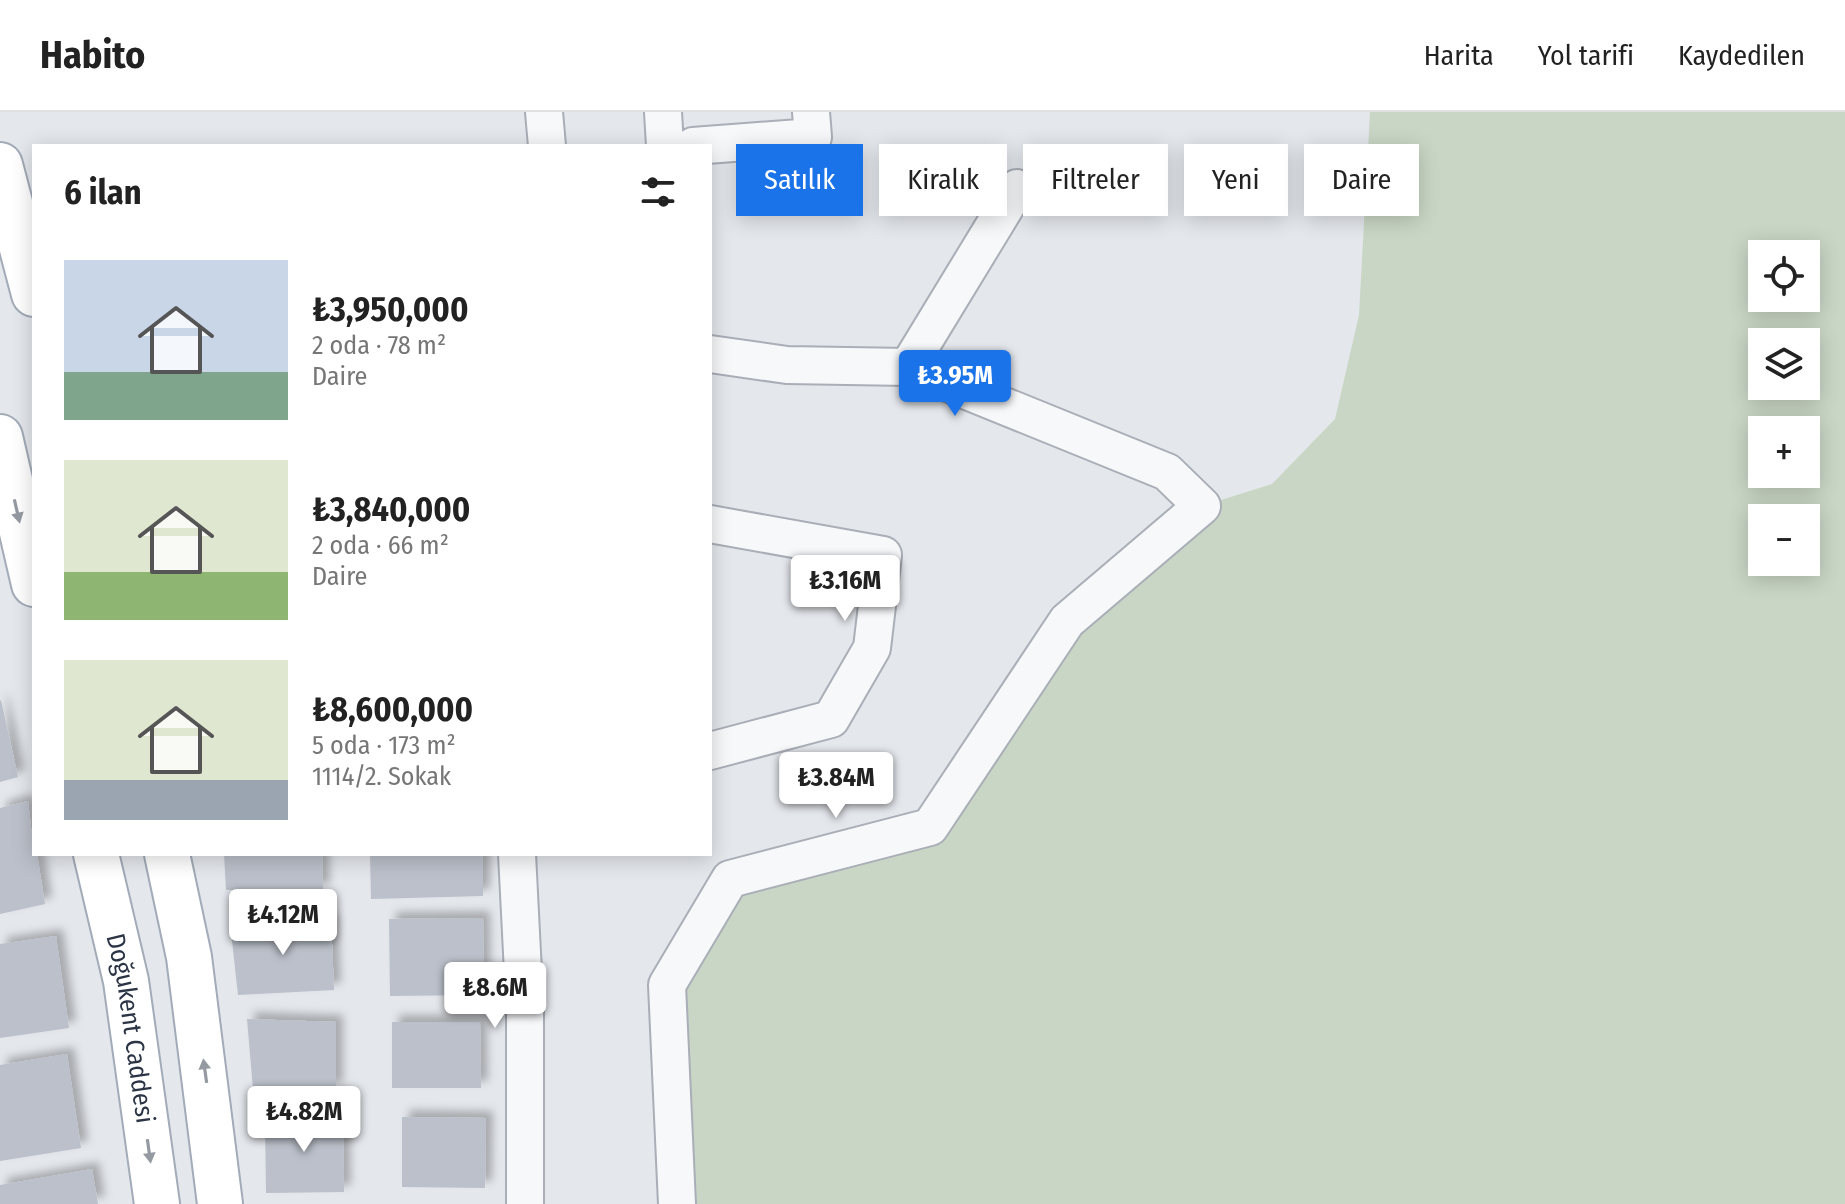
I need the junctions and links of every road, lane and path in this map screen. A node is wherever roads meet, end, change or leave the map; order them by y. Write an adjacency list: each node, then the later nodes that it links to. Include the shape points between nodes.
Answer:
1 (544, 112): 4 (street)
2 (663, 112): 5 (street)
3 (811, 112): 6 (street, via 813,137)
4 (547, 144)
5 (665, 144)
6 (712, 145)
7 (0, 165): 9 (main road)
8 (1017, 188): 12 (street)
9 (23, 208): 10 (main road)
10 (32, 278)
11 (712, 354): 12 (street, via 787,365)
12 (908, 367): 23 (street, via 1167,472 1202,506 1067,621 930,827 730,879 667,985)
13 (0, 437): 15 (main road, one-way to 15)
14 (712, 524): 16 (street, via 883,555 872,648 831,719)
15 (32, 575)
16 (712, 750)
17 (96, 856): 20 (main road, Doğukent Caddesi, one-way to 20, via 126,981)
18 (167, 856): 21 (main road, one-way to 18, via 189,957)
19 (517, 856): 22 (street, via 525,1012)
20 (157, 1204)
21 (220, 1204)
22 (525, 1204)
23 (677, 1204)

